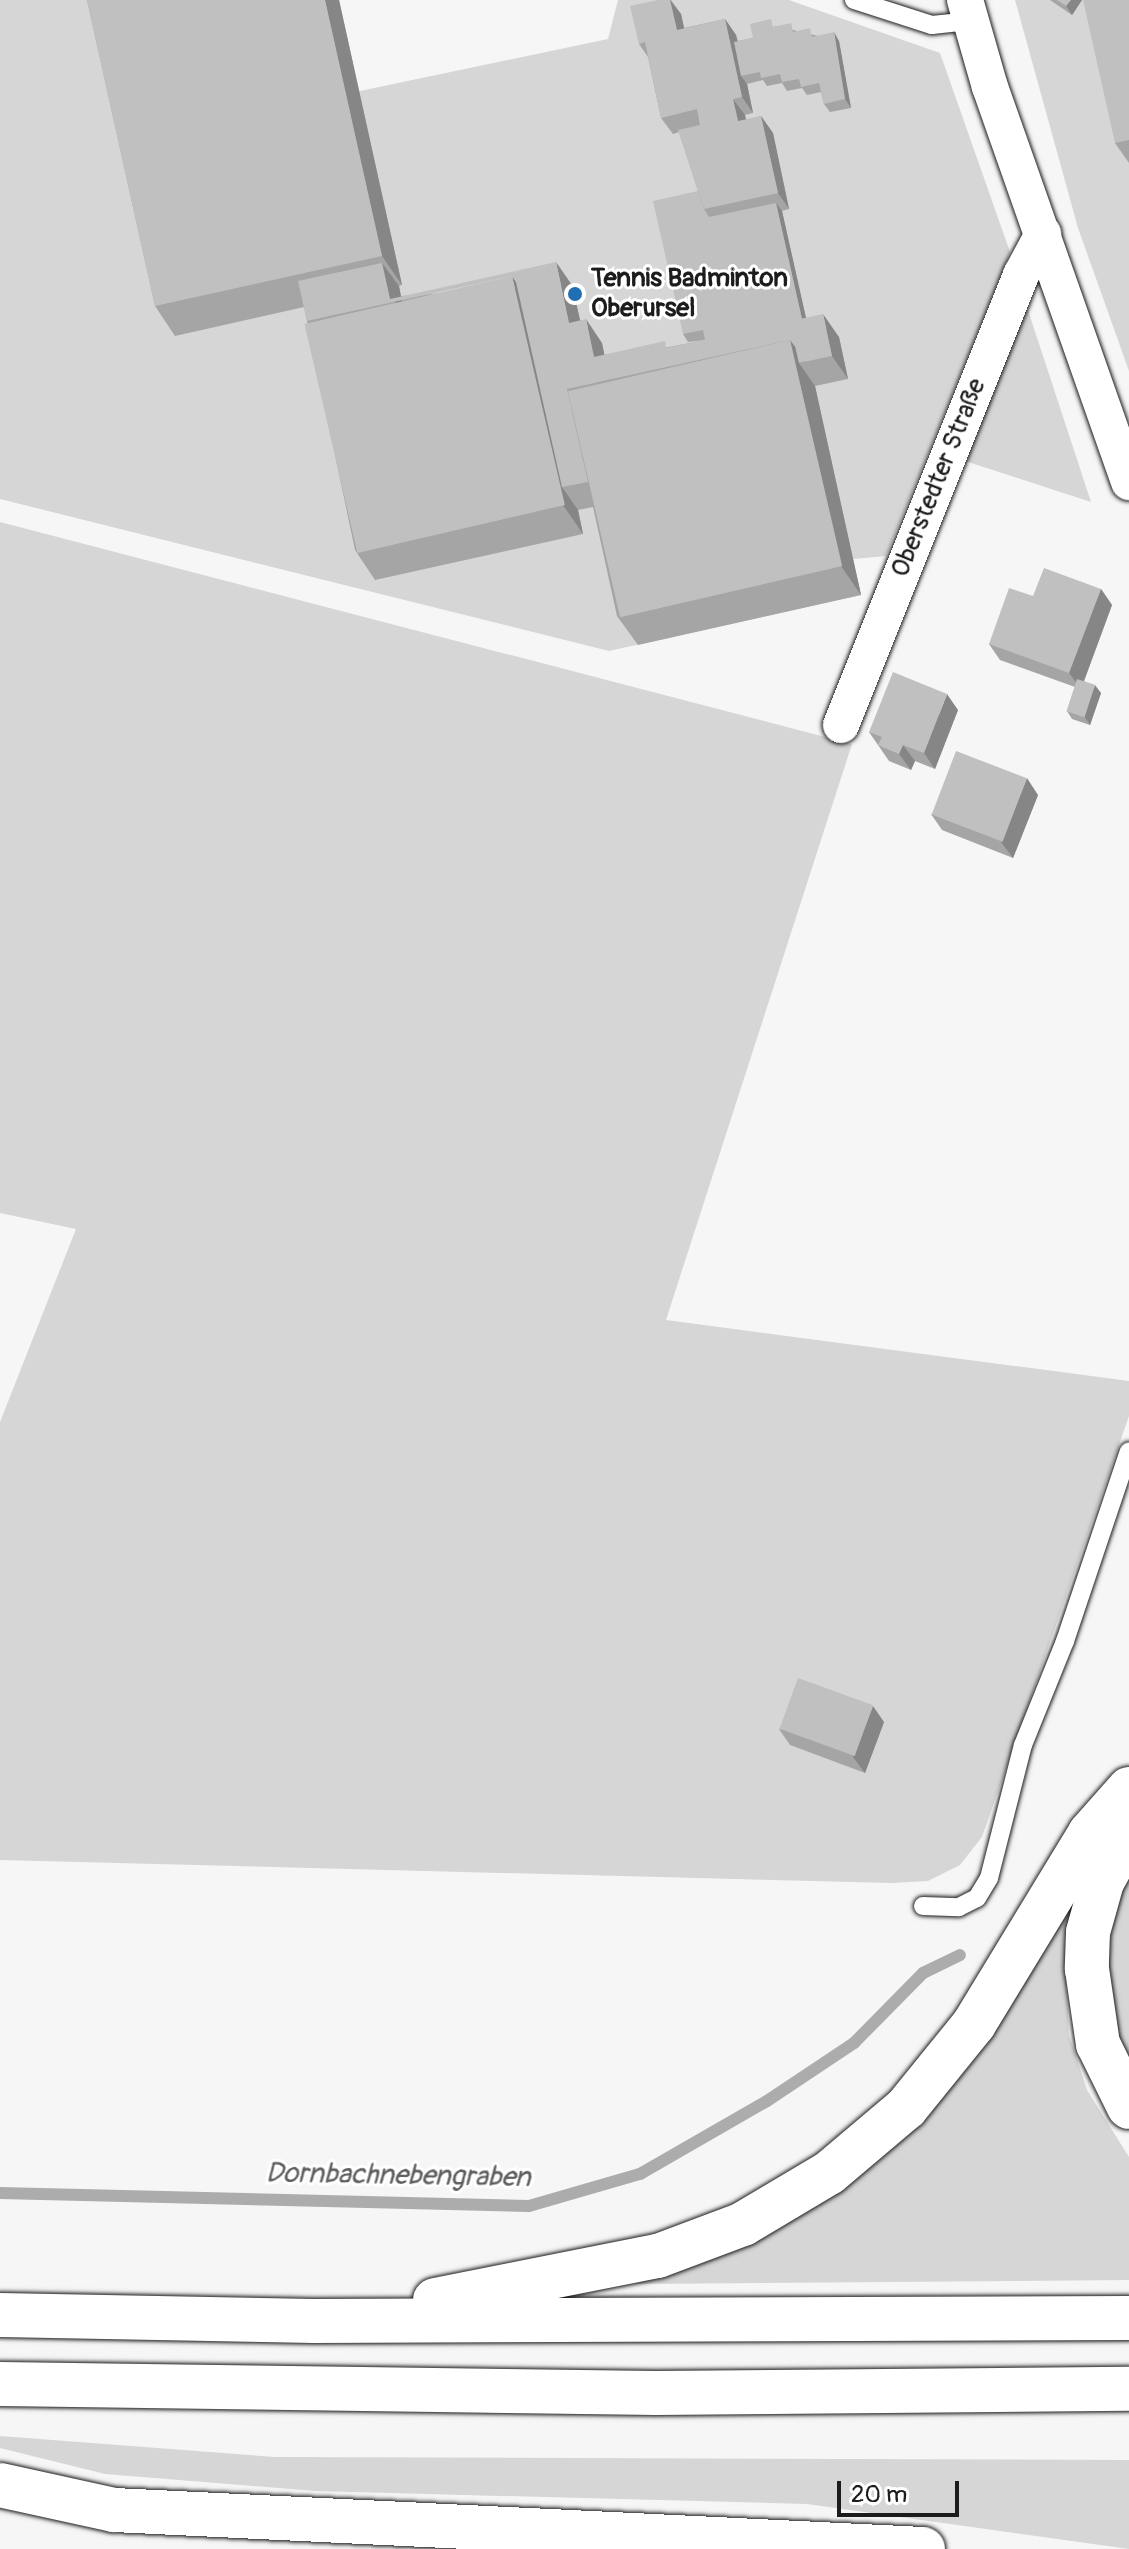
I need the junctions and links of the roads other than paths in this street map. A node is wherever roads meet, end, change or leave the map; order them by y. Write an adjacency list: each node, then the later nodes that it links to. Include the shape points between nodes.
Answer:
1 (854, 0): 2 (lane, via 932,25)
2 (967, 11): 3 (street)
3 (1043, 234): 4 (street); 5 (street, Oberstedter Straße, via 1021,275)
4 (1129, 482)
5 (841, 725)
6 (1129, 1451): 9 (lane, via 1065,1641 1023,1745 989,1878 977,1898 959,1907)
7 (1129, 1789): 13 (highway, via 1090,1833 974,2024 906,2108 829,2173 743,2224 658,2256)
8 (1129, 1833): 10 (highway, via 1102,1882 1088,1932 1087,1969 1098,2044)
9 (923, 1906)
10 (1129, 2107)
11 (0, 2315): 13 (highway)
12 (1129, 2318): 13 (highway)
13 (314, 2321)
14 (0, 2384): 15 (highway, via 641,2393)
15 (1129, 2389)
16 (0, 2485): 17 (highway, via 114,2510)
17 (923, 2549)

